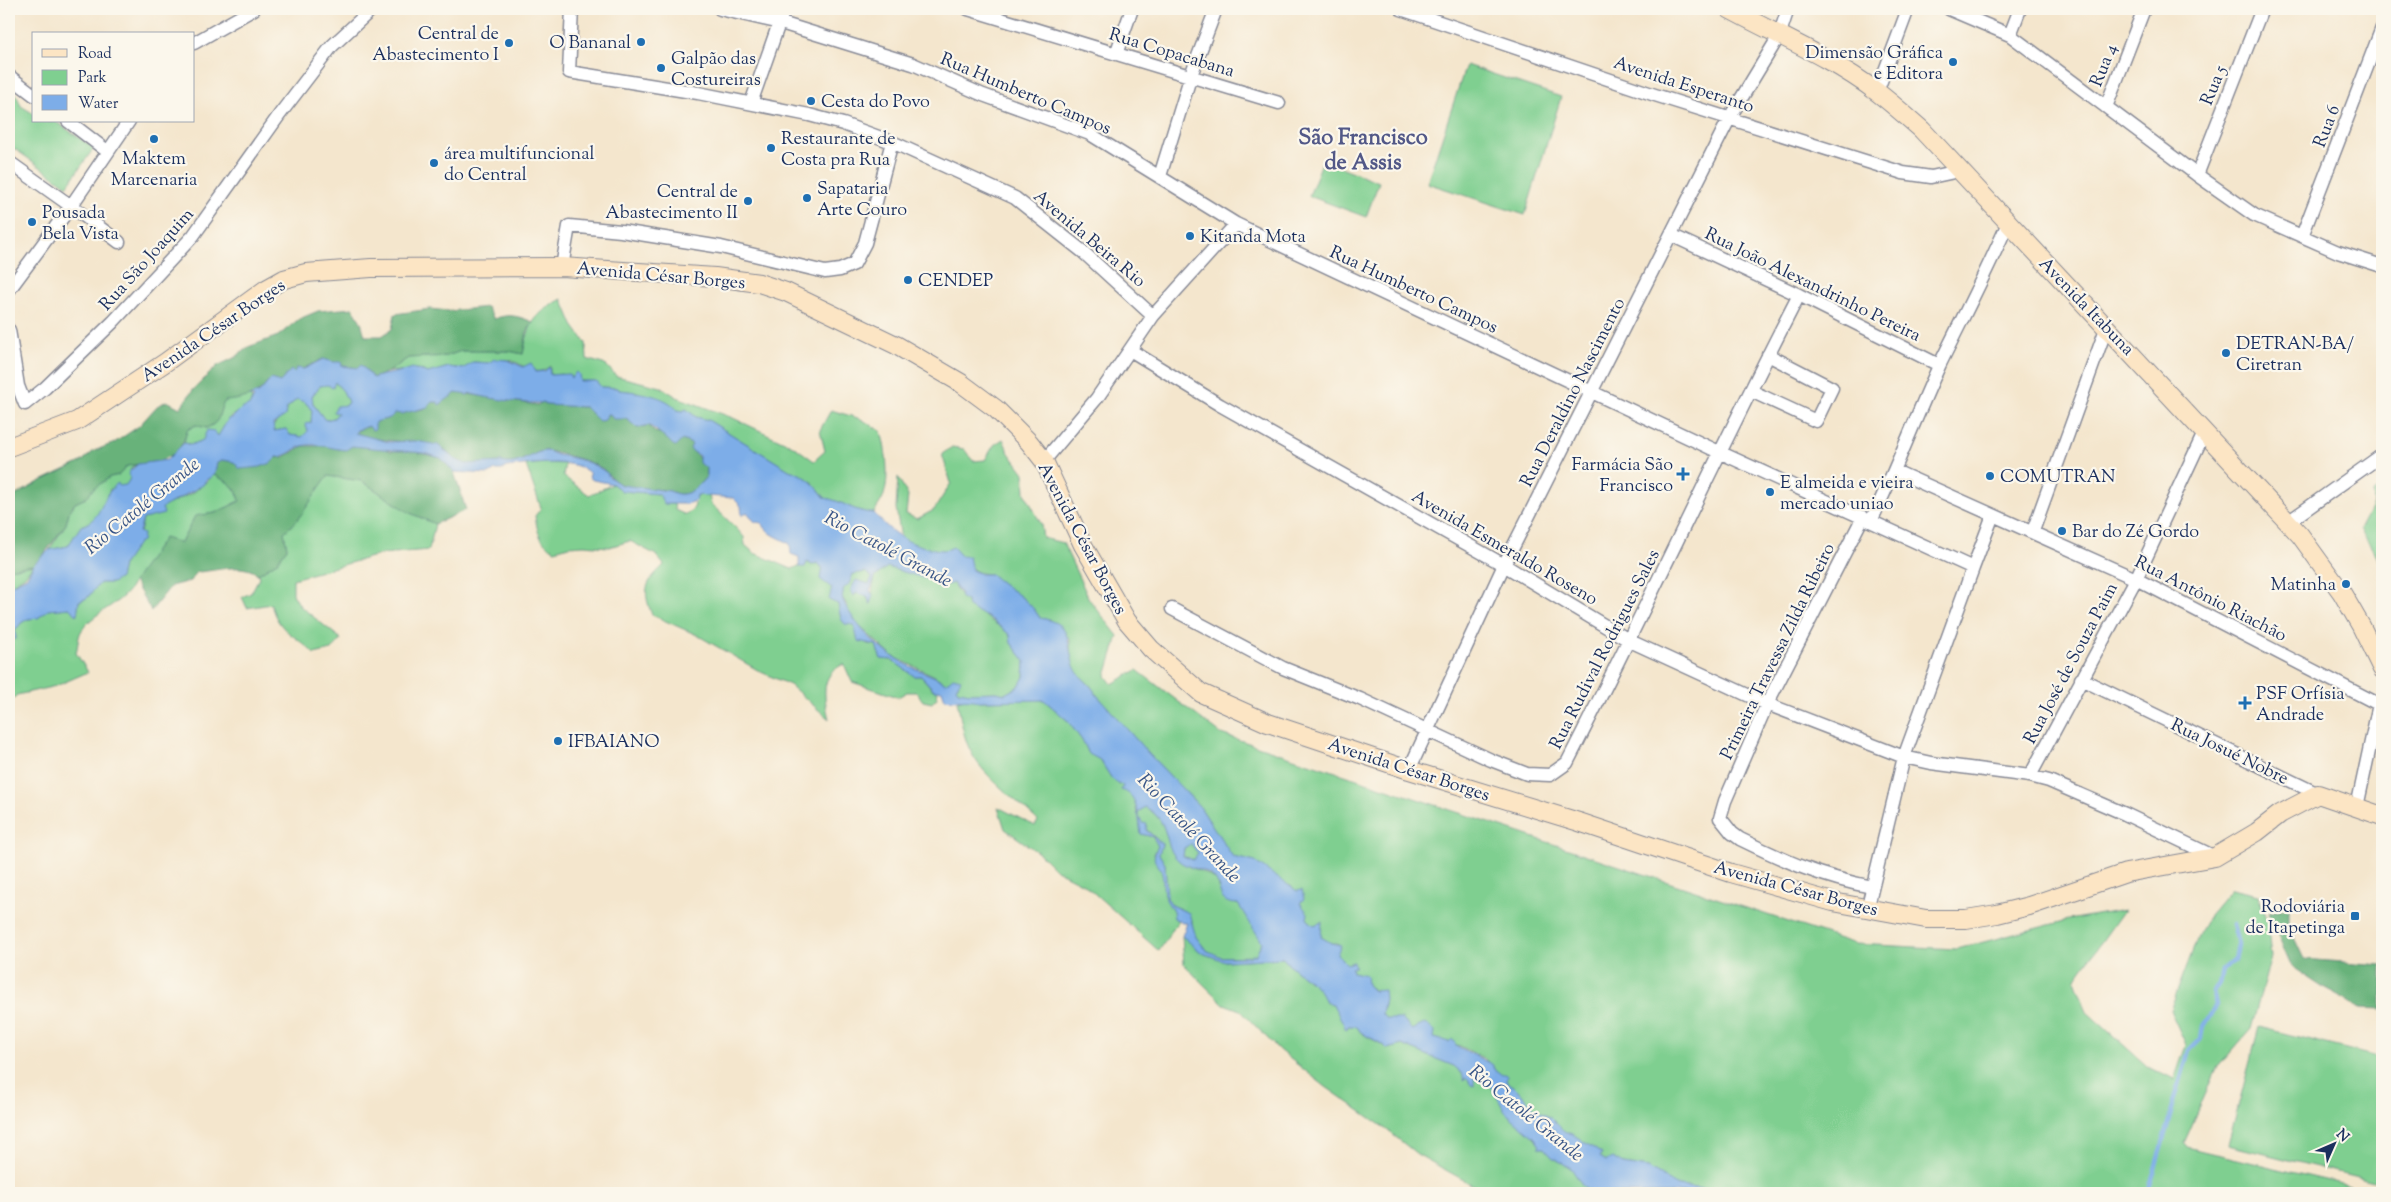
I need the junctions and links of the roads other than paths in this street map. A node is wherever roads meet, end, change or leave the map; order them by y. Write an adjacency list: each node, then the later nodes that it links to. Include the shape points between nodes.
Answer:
1 (254, 9): 21 (street)
2 (372, 9): 51 (street, Rua São Joaquim, via 332,46 193,236 114,322 25,404 18,386)
3 (572, 9): 27 (street, Avenida Beira Rio, via 570,72)
4 (720, 9): 17 (street, Rua Humberto Campos)
5 (784, 9): 17 (street)
6 (968, 9): 22 (street, Rua Copacabana)
7 (1132, 9): 22 (street)
8 (1216, 9): 24 (street)
9 (1401, 9): 30 (street, Avenida Esperanto)
10 (1729, 9): 20 (street, Avenida Itabuna)
11 (1788, 9): 20 (street, Rua Deraldino Nascimento)
12 (1908, 9): 25 (street)
13 (1949, 9): 19 (street)
14 (2020, 9): 19 (street)
15 (2144, 9): 29 (street, Rua 4)
16 (2262, 9): 37 (street, Rua 5)
17 (781, 23): 27 (street); 38 (street, Rua Humberto Campos, via 912,64 983,95 1073,127)
18 (2382, 28): 43 (street, Rua 6)
19 (2010, 35): 29 (street)
20 (1779, 36): 25 (street, Avenida Itabuna, via 1797,43); 30 (street, Rua Deraldino Nascimento)
21 (195, 42)
22 (1116, 54): 24 (street, Rua Copacabana)
23 (9, 76): 26 (street)
24 (1191, 76): 28 (street, Rua Copacabana); 38 (street)
25 (1877, 92): 36 (street, Avenida Itabuna, via 1922,130)
26 (32, 93)
27 (750, 103): 33 (street, Avenida Beira Rio, via 843,124)
28 (1279, 103)
29 (2106, 107): 37 (street)
30 (1730, 117): 36 (street, Avenida Esperanto, via 1903,173 1930,177); 42 (street, Rua Deraldino Nascimento)
31 (69, 122): 34 (street)
32 (128, 122): 34 (street)
33 (892, 142): 46 (street, via 865,243 854,264 840,270 825,272 721,247 569,226); 49 (street, Avenida Beira Rio, via 1015,198 1082,251)
34 (107, 151): 39 (street)
35 (9, 162): 39 (street)
36 (1959, 171): 40 (street, Avenida Itabuna)
37 (2197, 175): 43 (street, via 2254,215)
38 (1160, 176): 41 (street, Rua Humberto Campos)
39 (71, 206): 44 (street); 47 (street)
40 (2008, 223): 50 (street, Avenida Itabuna); 54 (street)
41 (1236, 224): 49 (street); 56 (street, Rua Humberto Campos)
42 (1671, 234): 48 (street, Rua João Alexandrinho Pereira); 56 (street, Rua Deraldino Nascimento)
43 (2302, 236): 45 (street)
44 (119, 242)
45 (2382, 266)
46 (562, 267): 58 (street, Avenida César Borges, via 328,270 284,279 77,421); 61 (street, Avenida César Borges, via 715,277 759,283 786,292 896,345 961,383 996,409 1030,442)
47 (9, 290)
48 (1799, 295): 53 (street, Rua Rudival Rodrigues Sales); 54 (street, Rua João Alexandrinho Pereira)
49 (1153, 316): 52 (street)
50 (2108, 326): 57 (street, Avenida Itabuna); 66 (street)
51 (9, 330)
52 (1130, 350): 61 (street, via 1098,398); 67 (street, Avenida Esmeraldo Roseno, via 1220,405)
53 (1768, 355): 55 (street, Rua Rudival Rodrigues Sales); 55 (street, via 1832,388 1816,421)
54 (1940, 365): 62 (street)
55 (1751, 391): 59 (street, Rua Rudival Rodrigues Sales)
56 (1592, 392): 59 (street, Rua Humberto Campos); 67 (street, Rua Deraldino Nascimento)
57 (2205, 431): 65 (street, Avenida Itabuna); 69 (street, Rua José de Souza Paim)
58 (9, 447)
59 (1719, 452): 64 (street, Rua Humberto Campos); 71 (street, Rua Rudival Rodrigues Sales)
60 (2382, 455): 65 (street)
61 (1044, 461): 78 (street, Avenida César Borges, via 1083,545 1127,621 1177,674 1201,693 1230,708)
62 (1895, 471): 63 (street, Rua Antônio Riachão); 64 (street, Primeira Travessa Zilda Ribeiro)
63 (1993, 516): 66 (street, Rua Antônio Riachão); 68 (street)
64 (1867, 519): 68 (street, Rua Humberto Campos); 74 (street, Primeira Travessa Zilda Ribeiro)
65 (2288, 522): 72 (street, Avenida Itabuna, via 2342,593 2362,626)
66 (2033, 531): 69 (street, Rua Antônio Riachão)
67 (1504, 565): 71 (street, Avenida Esmeraldo Roseno); 76 (street, Rua Deraldino Nascimento)
68 (1973, 568): 77 (street)
69 (2136, 579): 73 (street, Rua José de Souza Paim); 75 (street, Rua Antônio Riachão)
70 (1172, 609): 76 (street, Rua Rudival Rodrigues Sales, via 1283,668)
71 (1630, 640): 74 (street, Avenida Esmeraldo Roseno); 76 (street, Rua Rudival Rodrigues Sales, via 1567,763 1550,775 1527,774)
72 (2382, 670)
73 (2081, 679): 79 (street, Rua José de Souza Paim); 80 (street, Rua Josué Nobre)
74 (1767, 704): 77 (street, Avenida Esmeraldo Roseno); 84 (street, Primeira Travessa Zilda Ribeiro, via 1720,818 1740,839 1808,871)
75 (2380, 705): 81 (street)
76 (1428, 730): 78 (street, Rua Deraldino Nascimento)
77 (1904, 757): 79 (street, Avenida Esmeraldo Roseno); 84 (street)
78 (1409, 770): 85 (street, Avenida César Borges, via 1731,873)
79 (2030, 776): 83 (street, Avenida Esmeraldo Roseno, via 2126,814)
80 (2318, 794): 81 (street, Rua Josué Nobre); 83 (street, Avenida César Borges, via 2280,814)
81 (2357, 807): 82 (street, Rua Josué Nobre)
82 (2382, 816)
83 (2215, 858): 85 (street, Avenida César Borges, via 2126,873 2030,906 1966,919 1926,919)
84 (1872, 887): 85 (street)
85 (1867, 910)

